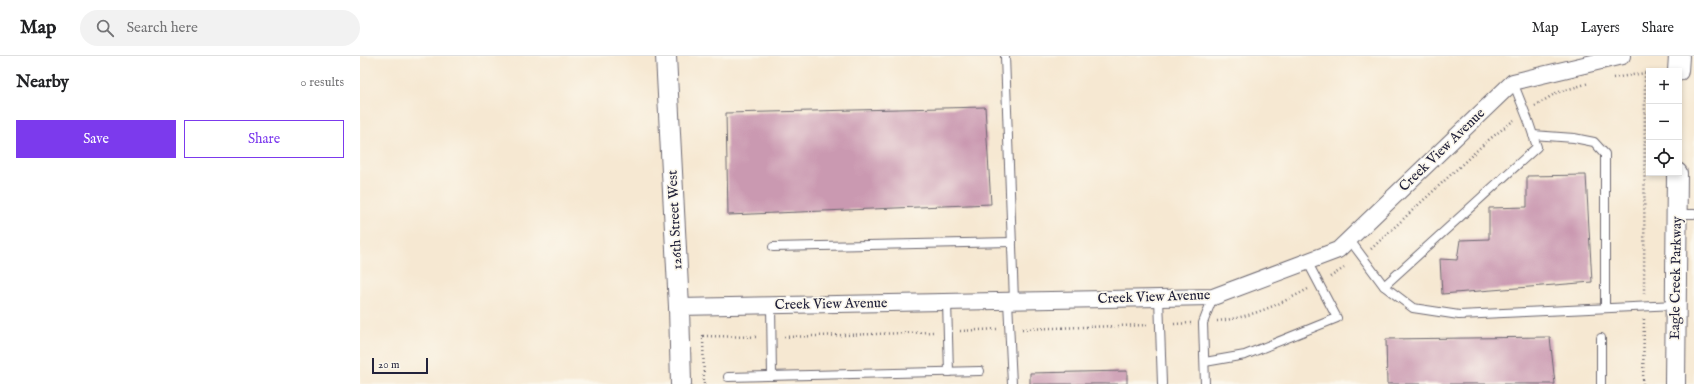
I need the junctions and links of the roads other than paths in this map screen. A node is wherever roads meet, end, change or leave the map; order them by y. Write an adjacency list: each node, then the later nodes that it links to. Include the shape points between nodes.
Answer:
1 (666, 56): 21 (street, 126th Street West)
2 (1005, 56): 11 (lane)
3 (1622, 56): 6 (street)
4 (1679, 56): 5 (street)
5 (1678, 68)
6 (1513, 82): 7 (lane); 10 (street, Creek View Avenue)
7 (1533, 135): 14 (lane, via 1536,147); 22 (lane, via 1594,142 1605,154)
8 (1678, 176): 9 (street, Eagle Creek Parkway)
9 (1685, 214): 19 (street, Eagle Creek Parkway)
10 (1349, 239): 13 (street, Creek View Avenue, via 1338,250); 14 (lane)
11 (1012, 242): 12 (lane); 17 (lane)
12 (773, 247)
13 (1308, 261): 15 (street, Creek View Avenue); 24 (lane, via 1337,318 1245,355)
14 (1384, 286): 22 (lane, via 1413,308 1459,315)
15 (1213, 297): 16 (street, Creek View Avenue); 24 (lane, via 1203,323)
16 (1159, 298): 17 (street, Creek View Avenue); 31 (lane)
17 (1011, 301): 18 (street, Creek View Avenue); 30 (lane)
18 (947, 302): 20 (street, Creek View Avenue); 26 (lane)
19 (1676, 305): 22 (lane); 34 (street, Eagle Creek Parkway)
20 (771, 306): 21 (street, Creek View Avenue); 27 (lane)
21 (680, 307): 29 (street, 126th Street West)
22 (1605, 308)
23 (1601, 338): 33 (lane)
24 (1205, 362): 32 (lane)
25 (980, 371): 26 (lane)
26 (950, 372): 27 (lane)
27 (772, 376): 28 (lane)
28 (728, 377)
29 (681, 384)
30 (1012, 384)
31 (1162, 384)
32 (1205, 384)
33 (1601, 384)
34 (1675, 384)

